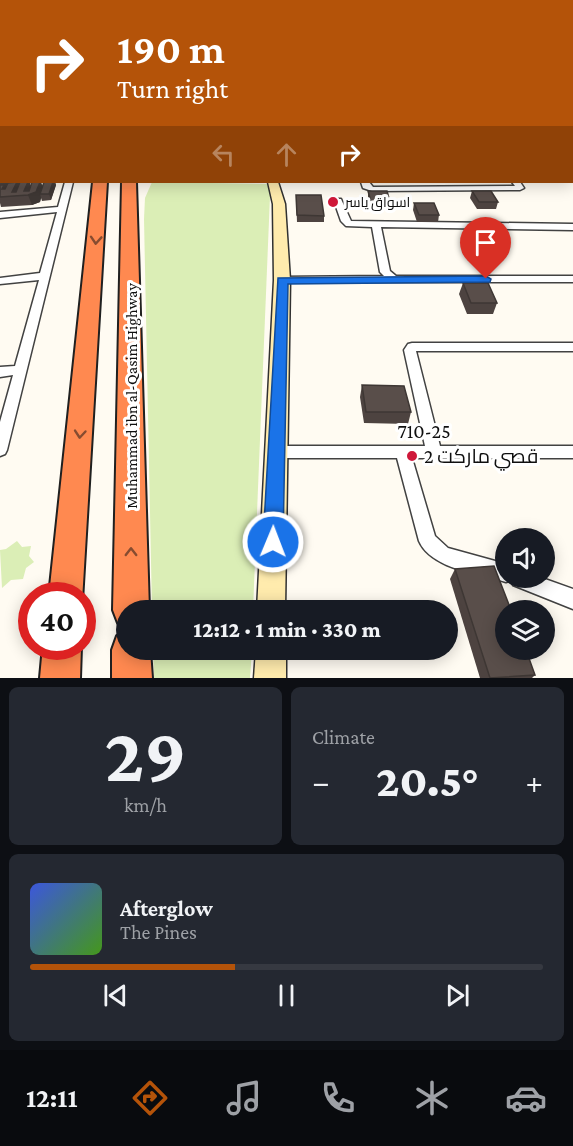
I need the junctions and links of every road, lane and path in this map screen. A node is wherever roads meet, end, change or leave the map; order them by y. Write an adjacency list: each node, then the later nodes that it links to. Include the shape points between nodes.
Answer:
1 (69, 183): 12 (street)
2 (90, 183): 13 (highway)
3 (100, 183): 13 (highway)
4 (129, 183): 17 (highway, Muhammad ibn al-Qasim Highway)
5 (146, 183): 17 (highway, via 138,198)
6 (273, 183): 11 (street)
7 (281, 183): 11 (street)
8 (365, 183): 9 (street, via 372,189 520,189)
9 (517, 183)
10 (338, 201): 15 (street, via 346,223)
11 (279, 204): 21 (street)
12 (62, 209): 14 (street); 18 (street)
13 (98, 211): 32 (highway, one-way to 32)
14 (0, 215)
15 (376, 225): 16 (street); 19 (street, via 385,272)
16 (573, 227)
17 (130, 254): 35 (highway, Muhammad ibn al-Qasim Highway, one-way to 17)
18 (45, 276): 22 (street); 24 (street)
19 (394, 279): 20 (street); 21 (street)
20 (573, 279)
21 (282, 280): 27 (street)
22 (0, 281)
23 (573, 347): 29 (street, via 412,347)
24 (21, 370): 25 (street); 26 (street)
25 (0, 372)
26 (0, 450)
27 (275, 452): 28 (street, 710-25); 36 (street)
28 (403, 452): 29 (street, 710-25); 31 (street, via 428,541 442,555)
29 (434, 452): 30 (street, 710-25)
30 (573, 452)
31 (495, 570)
32 (68, 582)
33 (545, 588): 34 (street)
34 (573, 599)
35 (131, 600)
36 (272, 600)
37 (61, 660): 40 (highway)
38 (131, 660): 41 (highway)
39 (271, 660): 42 (street)
40 (60, 678)
41 (132, 678)
42 (270, 678)

